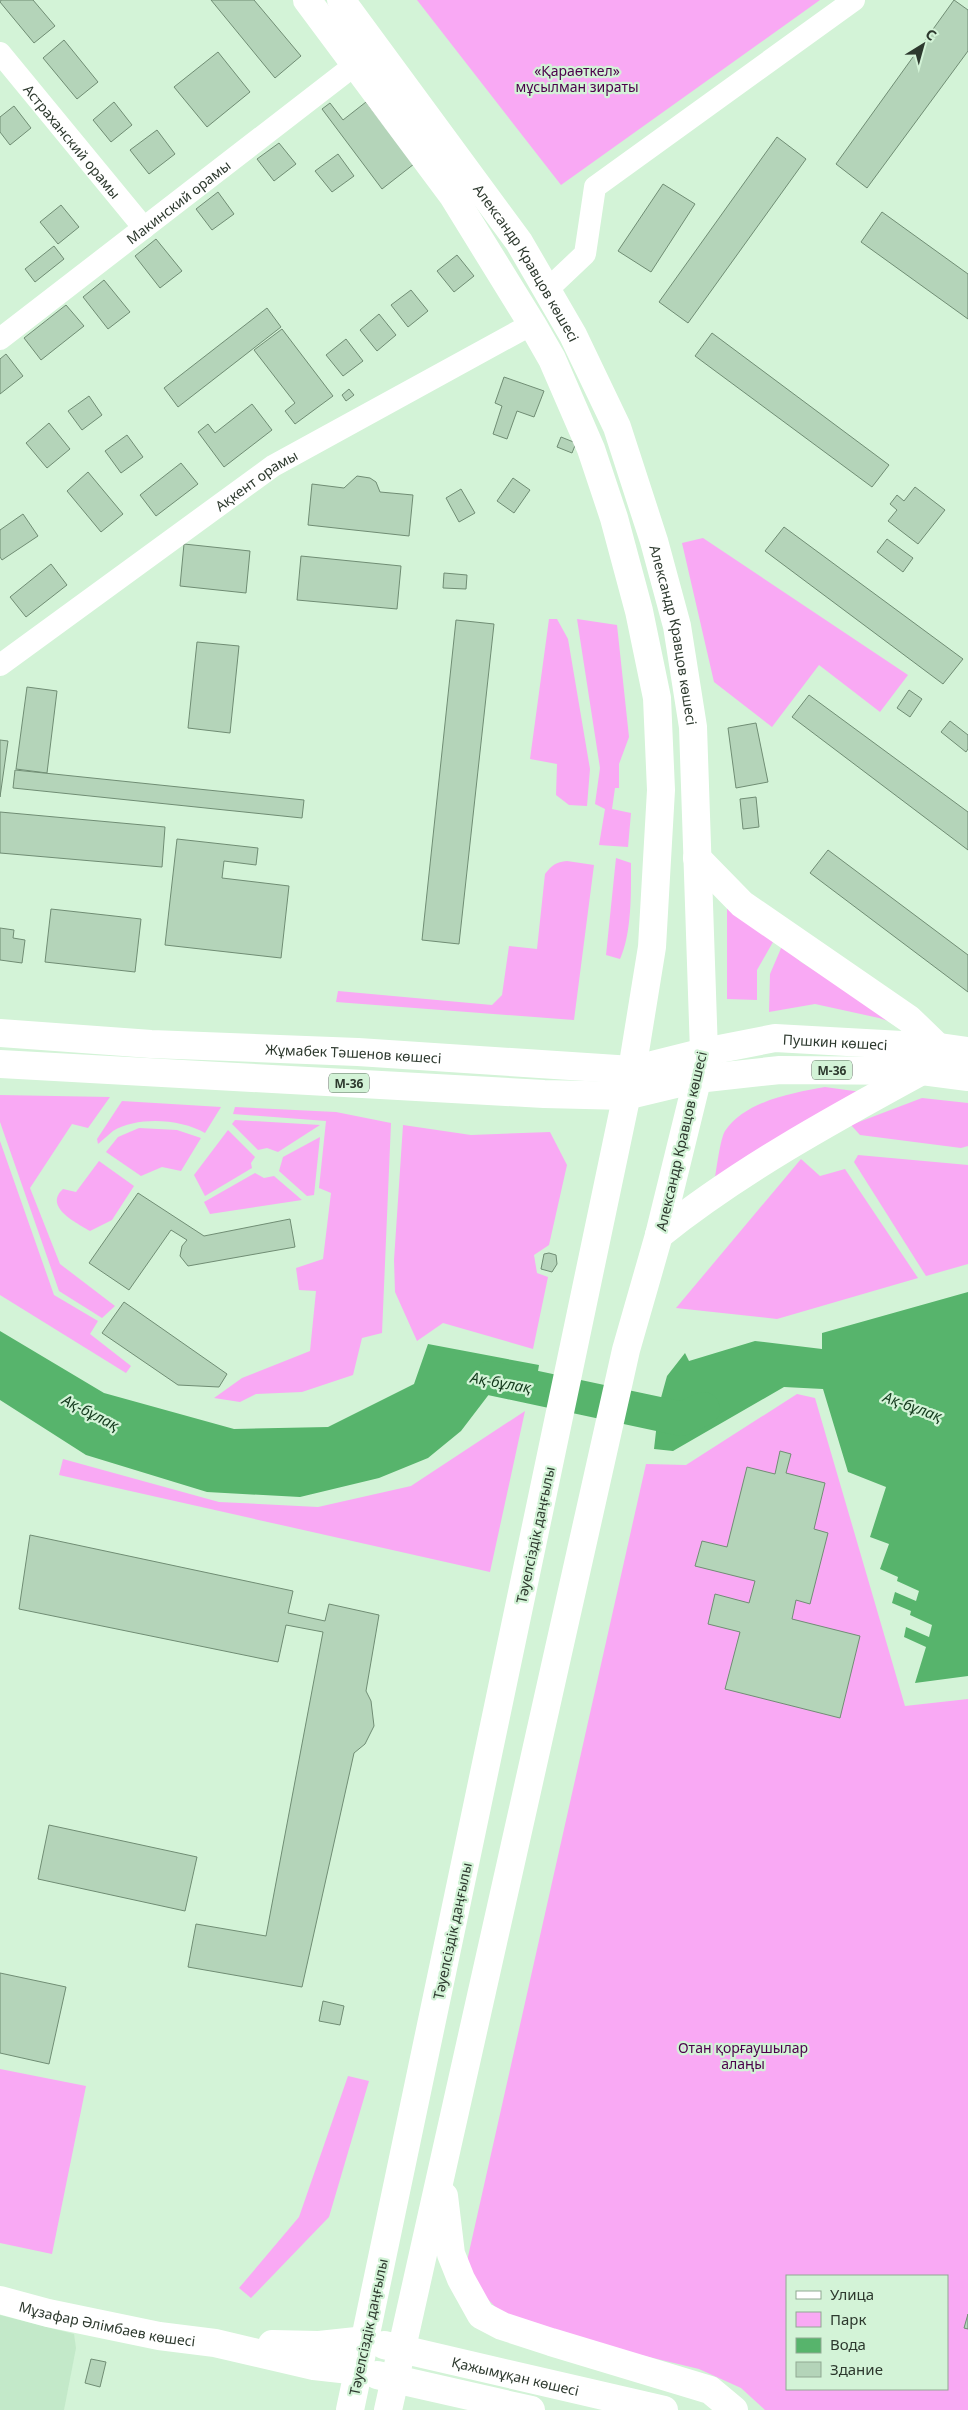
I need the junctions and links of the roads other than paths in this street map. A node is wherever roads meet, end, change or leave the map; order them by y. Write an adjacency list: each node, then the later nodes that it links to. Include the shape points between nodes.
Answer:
1 (307, 0): 5 (main road, Александр Кравцов көшесі)
2 (341, 0): 7 (main road, Александр Кравцов көшесі, via 519,242)
3 (854, 0): 7 (street, via 596,187 585,254)
4 (0, 53): 6 (street, Астраханский орамы)
5 (356, 64): 6 (street, Макинский орамы); 8 (main road, Александр Кравцов көшесі, via 453,196)
6 (144, 228): 9 (street, Макинский орамы)
7 (547, 290): 11 (main road, Александр Кравцов көшесі, via 617,427 654,541 677,626 693,727)
8 (532, 324): 10 (street, Ақкент орамы, via 273,466); 20 (main road, Александр Кравцов көшесі, via 552,359 591,449 639,611 657,698 660,790 652,947)
9 (0, 339)
10 (0, 665)
11 (697, 858): 13 (main road, via 742,904 909,1019); 15 (main road, Александр Кравцов көшесі)
12 (0, 1033): 20 (main road, Жұмабек Тәшенов көшесі / M-36, via 151,1044 358,1052)
13 (938, 1047): 14 (main road, Пушкин көшесі / M-36); 15 (main road, Пушкин көшесі / M-36, via 775,1038)
14 (968, 1051)
15 (704, 1052): 19 (main road, Александр Кравцов көшесі); 20 (main road, Жұмабек Тәшенов көшесі / M-36)
16 (0, 1064): 20 (main road, Жұмабек Тәшенов көшесі / M-36, via 544,1094)
17 (922, 1071): 18 (main road, Пушкин көшесі / M-36); 19 (main road, Пушкин көшесі / M-36, via 780,1070); 21 (main road, via 852,1108 729,1183)
18 (968, 1077)
19 (697, 1079): 20 (main road, Жұмабек Тәшенов көшесі / M-36); 21 (main road, Александр Кравцов көшесі)
20 (629, 1083): 22 (main road, Александр Кравцов көшесі)
21 (660, 1235): 23 (main road, Александр Кравцов көшесі, via 626,1350)
22 (577, 1337): 25 (main road, Тәуелсіздік даңғылы)
23 (442, 2171): 27 (main road); 34 (main road, via 451,2254 460,2279 481,2314 502,2326 710,2390)
24 (0, 2300): 26 (main road, Мұзафар Әлімбаев көшесі, via 159,2336)
25 (366, 2340): 26 (main road, Мұзафар Әлімбаев көшесі, via 318,2346); 27 (main road, Қажымұқан көшесі); 28 (main road, Тәуелсіздік даңғылы)
26 (215, 2343): 28 (main road, Мұзафар Әлімбаев көшесі, via 314,2366)
27 (401, 2349): 29 (main road); 33 (main road, Қажымұқан көшесі)
28 (359, 2371): 29 (main road, Мұзафар Әлімбаев көшесі); 30 (main road, Тәуелсіздік даңғылы)
29 (395, 2379): 31 (main road); 32 (main road)
30 (350, 2410)
31 (388, 2410)
32 (531, 2410)
33 (664, 2410)
34 (734, 2410)

